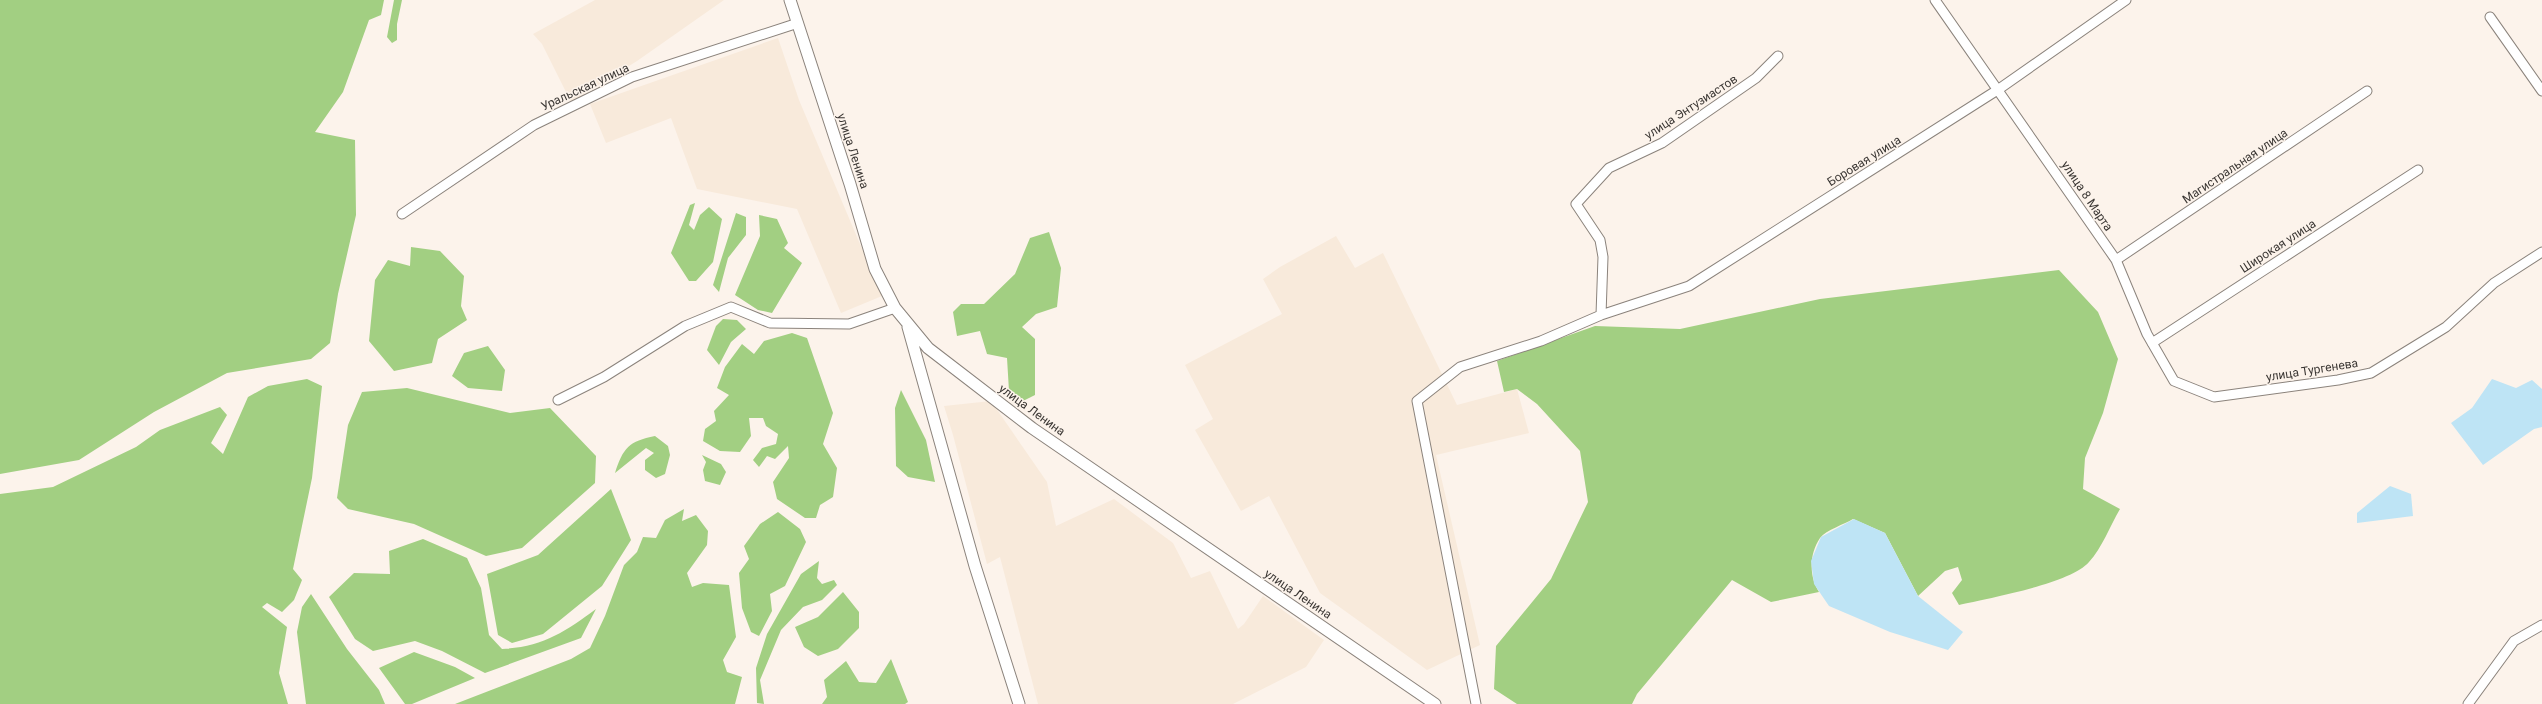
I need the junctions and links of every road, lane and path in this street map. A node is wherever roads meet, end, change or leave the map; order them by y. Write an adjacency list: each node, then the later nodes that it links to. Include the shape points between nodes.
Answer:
1 (790, 0): 5 (street, улица Ленина)
2 (1935, 0): 7 (street, улица 8 Марта)
3 (2126, 0): 7 (street, Боровая улица)
4 (2490, 17): 9 (street)
5 (798, 23): 11 (street, Уральская улица, via 632,77 534,125); 14 (street, улица Ленина, via 874,269)
6 (1778, 56): 15 (street, улица Энтузиастов, via 1756,78 1662,142 1608,168 1576,204 1600,240 1603,257)
7 (1999, 89): 13 (street, улица 8 Марта); 15 (street, Боровая улица, via 1689,286)
8 (2367, 91): 13 (street, Магистральная улица)
9 (2542, 91)
10 (2418, 170): 17 (street, Широкая улица)
11 (402, 214)
12 (2542, 252): 18 (street, улица Тургенева, via 2494,283 2446,327 2371,373)
13 (2116, 260): 17 (street, улица 8 Марта)
14 (895, 308): 16 (street, улица Ленина); 19 (street, via 849,324 770,322 731,307 685,326 604,377)
15 (1600, 315): 23 (street, Боровая улица, via 1541,340 1460,367 1417,401)
16 (907, 322): 21 (street, via 974,566); 22 (street, улица Ленина, via 928,348 1032,428)
17 (2152, 343): 18 (street, улица 8 Марта, via 2174,381)
18 (2214, 397)
19 (558, 400)
20 (2542, 625): 24 (street, via 2514,642)
21 (1019, 704)
22 (1435, 704)
23 (1476, 704)
24 (2468, 704)

